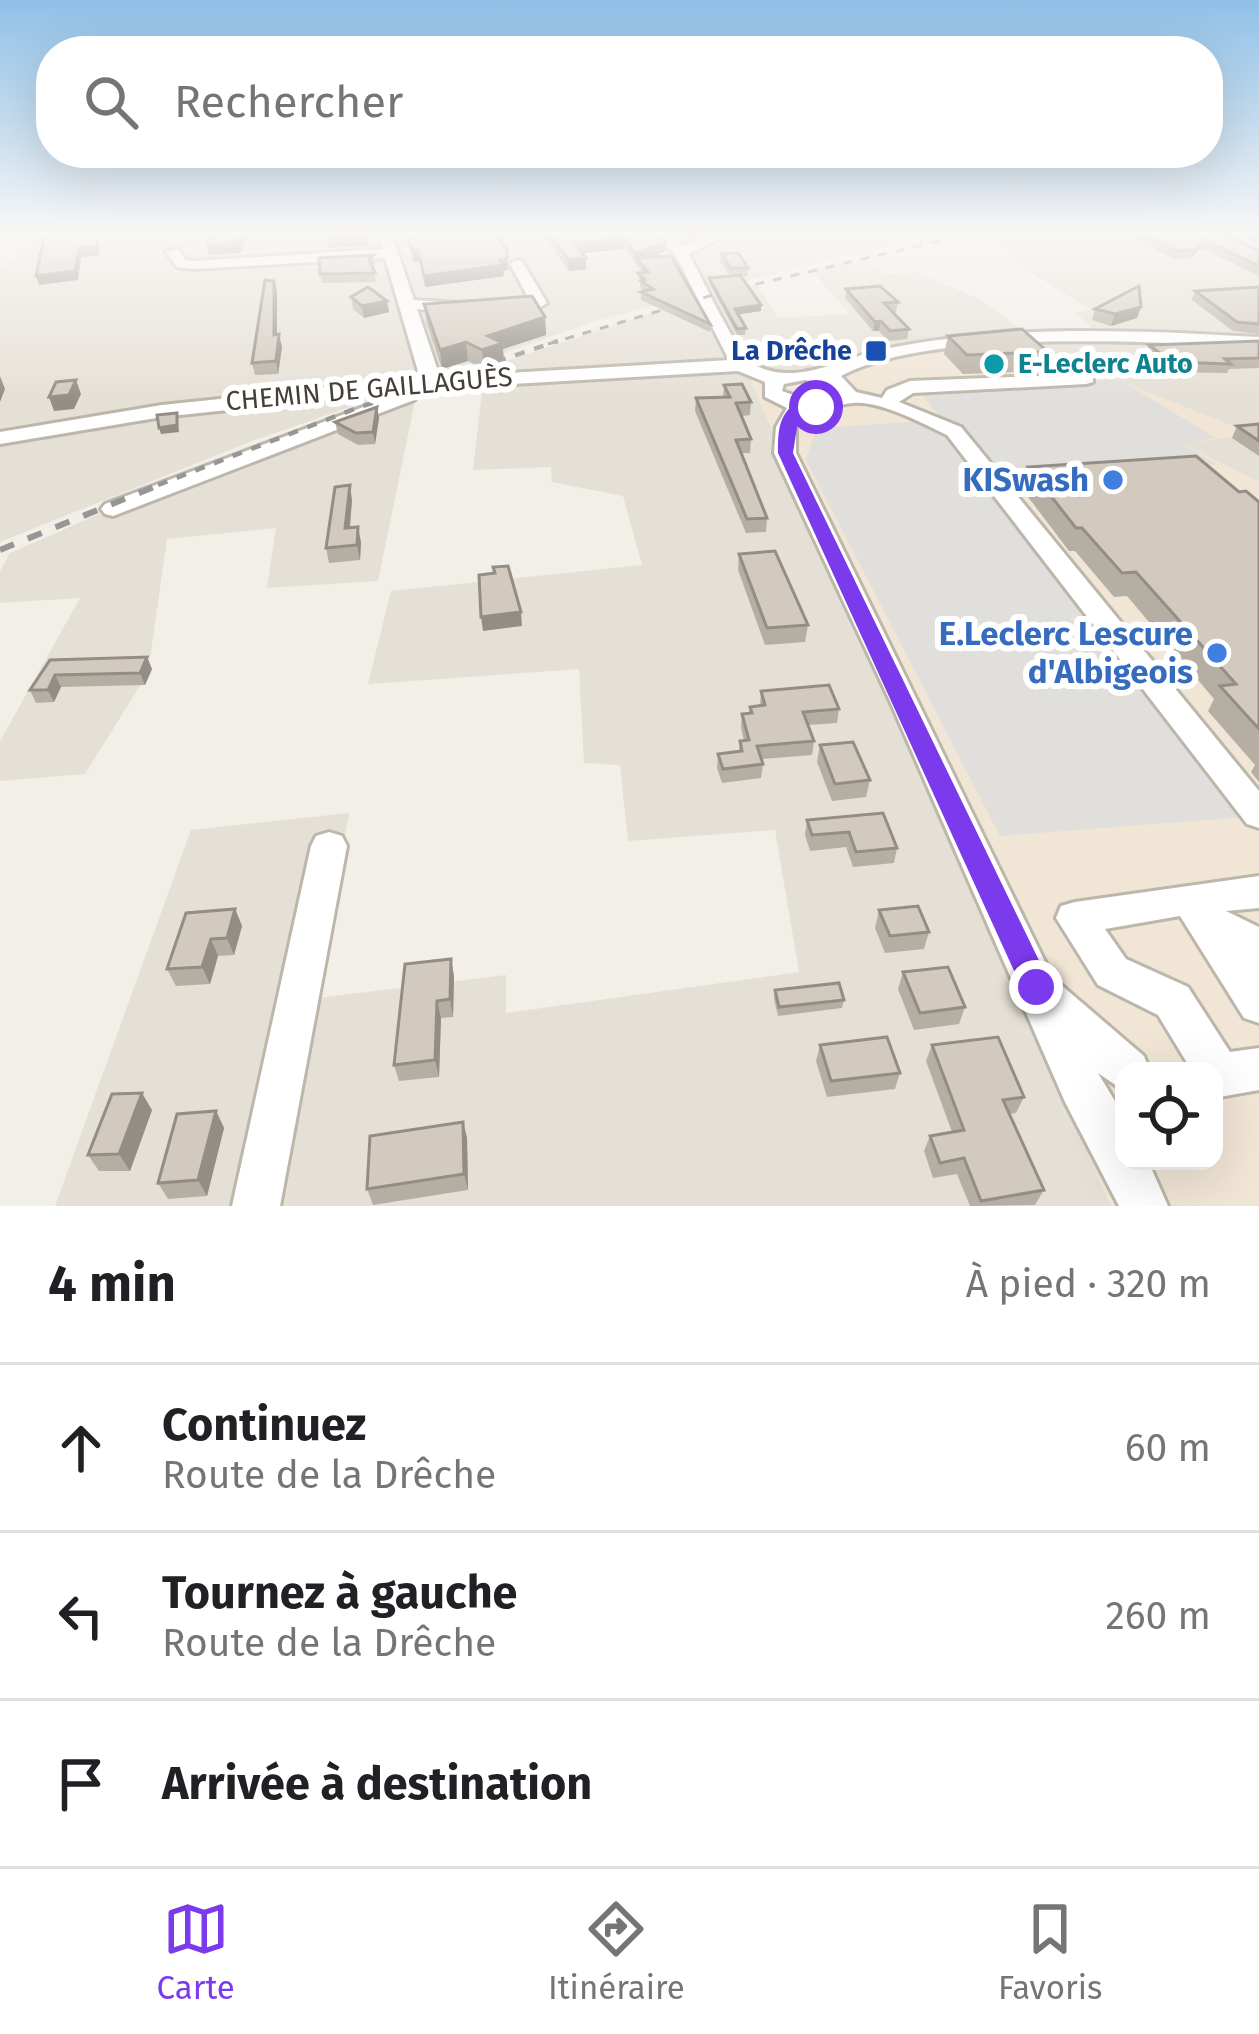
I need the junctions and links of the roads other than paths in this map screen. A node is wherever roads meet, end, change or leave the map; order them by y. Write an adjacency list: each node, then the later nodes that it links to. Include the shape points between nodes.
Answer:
1 (403, 289): 4 (street)
2 (531, 289): 4 (street, via 539,303)
3 (701, 289): 7 (street)
4 (408, 305): 11 (street)
5 (1259, 342): 6 (street, via 1065,334)
6 (855, 361): 8 (street); 9 (street)
7 (741, 365): 8 (street); 11 (street, CHEMIN DE GAILLAGUÈS)
8 (775, 371): 9 (street); 14 (street, via 775,396)
9 (827, 376): 12 (street, via 847,386)
10 (1086, 378): 13 (street, via 910,387)
11 (438, 380): 15 (street, CHEMIN DE GAILLAGUÈS); 16 (street, via 410,402)
12 (849, 396): 13 (street); 14 (street)
13 (888, 404): 17 (street, via 954,430)
14 (800, 405): 24 (street, via 786,427 785,453 1036,987)
15 (0, 438)
16 (113, 509)
17 (1259, 815)
18 (329, 846): 26 (street)
19 (1259, 892): 20 (street)
20 (1196, 909): 21 (street); 22 (street, via 1213,968); 23 (street, via 1075,917 1112,972 1173,1001)
21 (1259, 952)
22 (1259, 1004)
23 (1231, 1074)
24 (1111, 1078)
25 (1130, 1170): 27 (street)
26 (256, 1206)
27 (1144, 1206)

